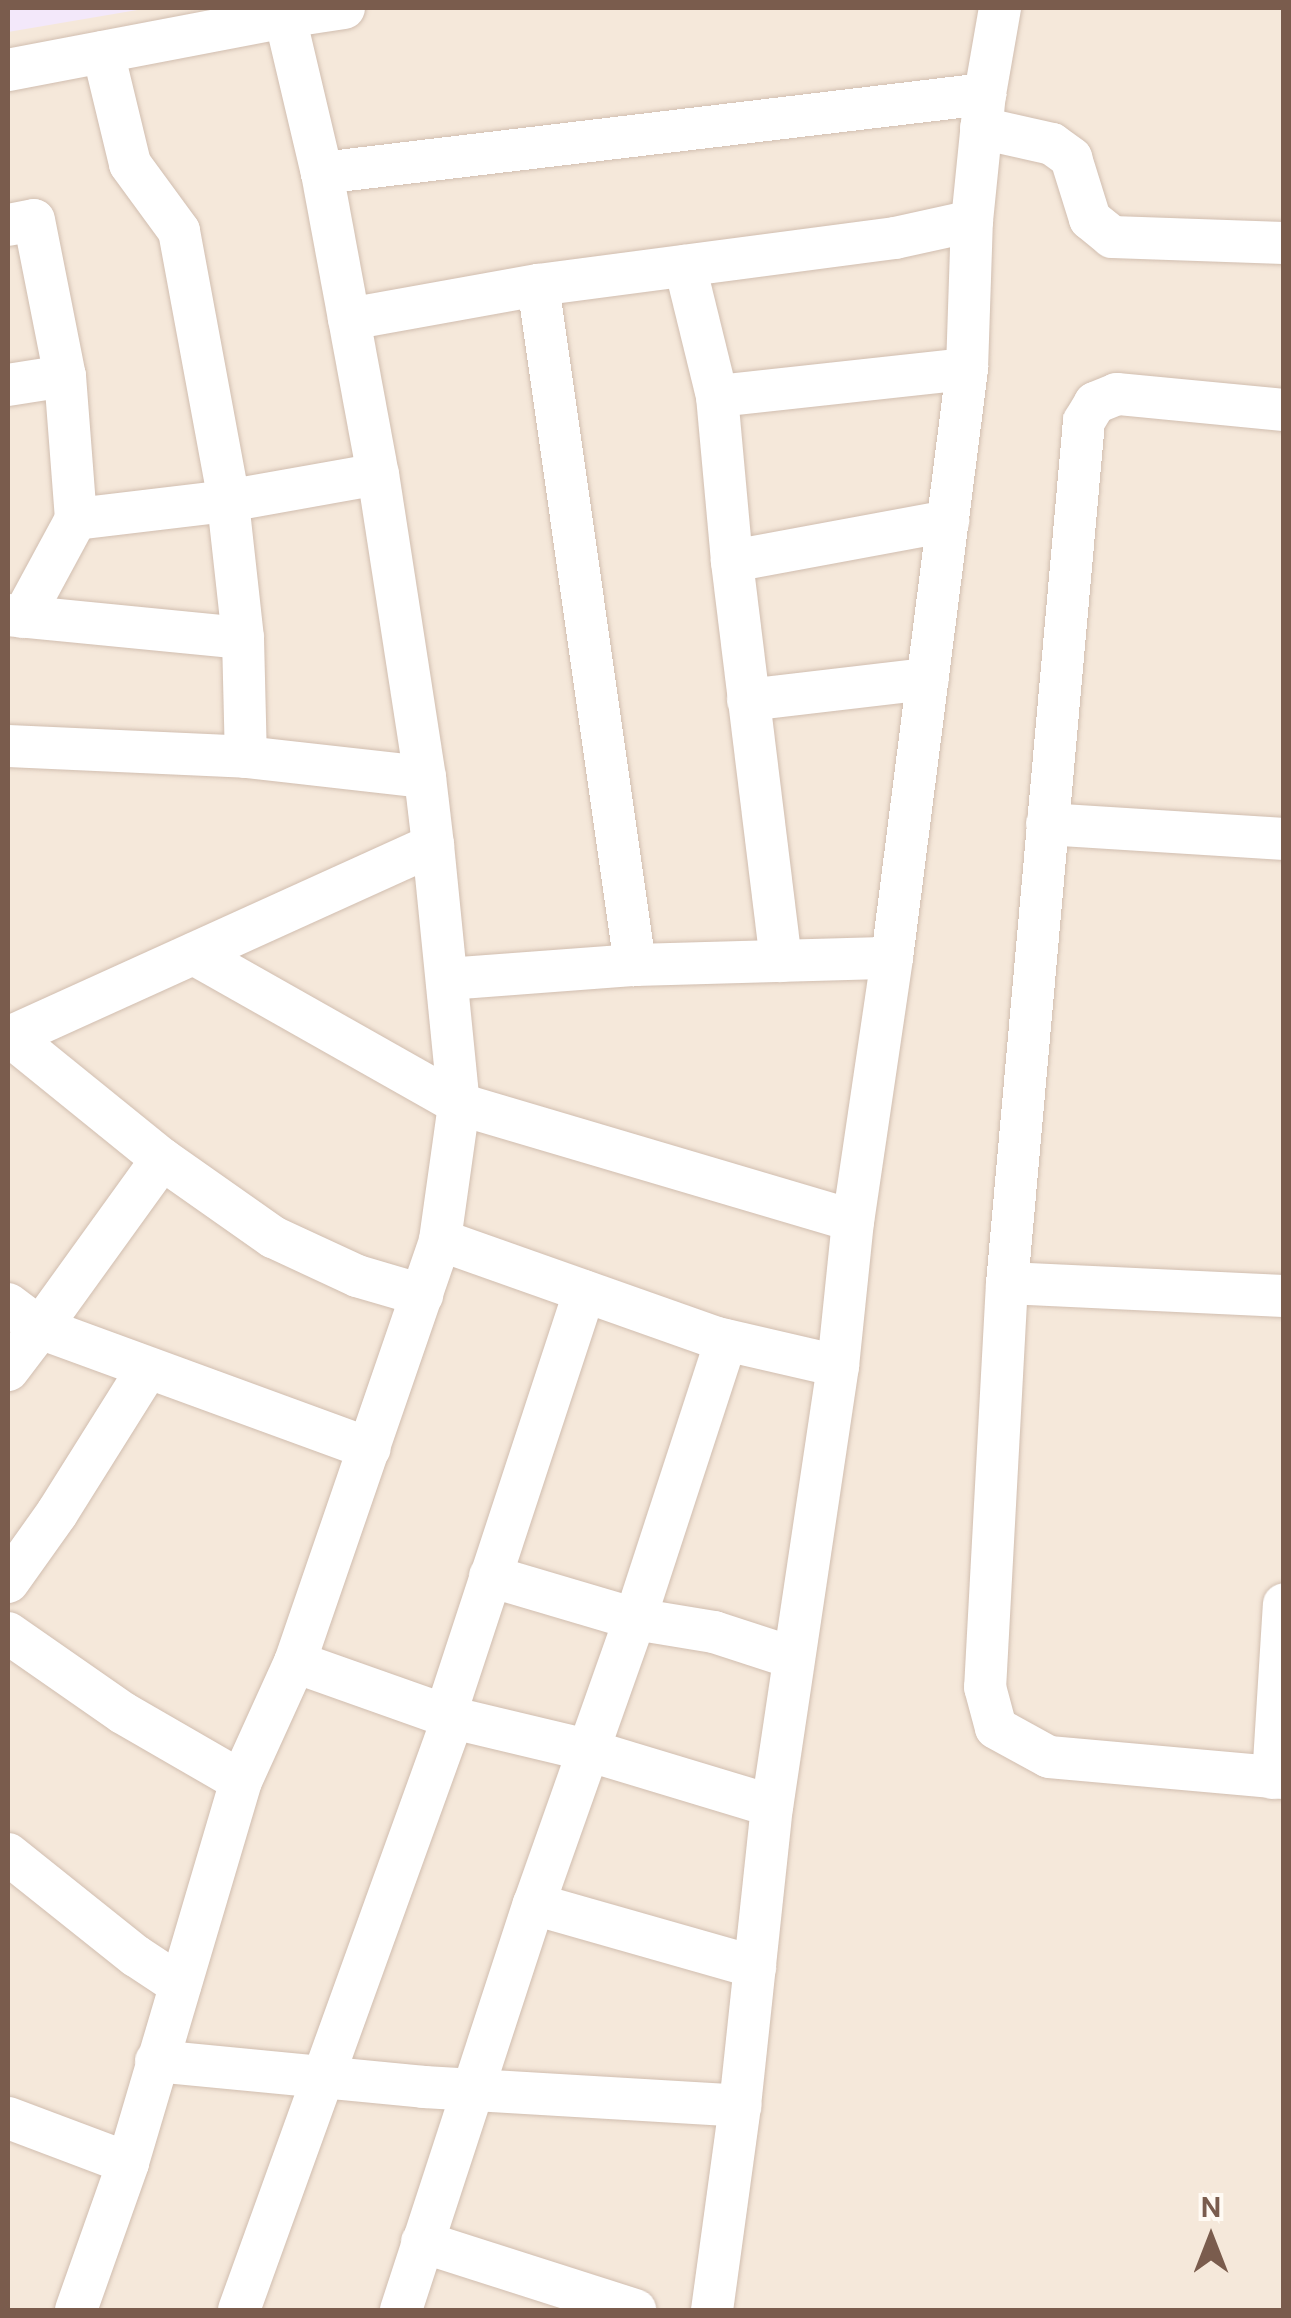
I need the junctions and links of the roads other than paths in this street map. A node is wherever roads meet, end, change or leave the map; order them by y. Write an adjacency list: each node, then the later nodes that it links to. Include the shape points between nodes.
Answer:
1 (344, 8): 3 (street)
2 (1000, 8): 6 (street)
3 (284, 12): 4 (street); 7 (street)
4 (102, 52): 5 (street); 20 (street, via 130,164 179,231)
5 (8, 70)
6 (983, 111): 7 (street); 8 (street); 10 (street, via 1071,158 1090,220 1112,237)
7 (322, 173): 13 (street)
8 (972, 222): 11 (street); 14 (street)
9 (8, 225): 15 (street, via 34,220)
10 (1284, 243)
11 (685, 266): 12 (street); 17 (street)
12 (538, 285): 13 (street); 37 (street)
13 (349, 319): 19 (street)
14 (967, 369): 17 (street); 22 (street)
15 (65, 376): 16 (street); 21 (street)
16 (8, 384)
17 (717, 396): 23 (street)
18 (1284, 410): 31 (street, via 1117,394 1095,403 1084,420)
19 (378, 474): 20 (street); 30 (street)
20 (228, 501): 21 (street); 25 (street)
21 (76, 519): 24 (street)
22 (948, 522): 23 (street); 26 (street)
23 (732, 561): 27 (street)
24 (15, 616): 25 (street)
25 (243, 638): 29 (street)
26 (928, 680): 27 (street); 35 (street)
27 (748, 700): 36 (street)
28 (8, 746): 29 (street)
29 (246, 757): 30 (street)
30 (425, 777): 33 (street)
31 (1047, 824): 32 (street); 44 (street)
32 (1284, 839)
33 (433, 845): 34 (street); 38 (street)
34 (194, 954): 39 (street); 40 (street)
35 (892, 958): 36 (street); 42 (street)
36 (781, 961): 37 (street)
37 (635, 965): 38 (street)
38 (447, 979): 40 (street)
39 (9, 1037): 41 (street)
40 (458, 1104): 42 (street); 43 (street)
41 (162, 1159): 46 (street, via 274,1237 357,1276); 48 (street)
42 (853, 1222): 50 (street)
43 (440, 1240): 45 (street); 46 (street)
44 (1007, 1283): 47 (street); 63 (street, via 985,1688 996,1728 1050,1757)
45 (585, 1291): 49 (street); 54 (street)
46 (422, 1295): 53 (street)
47 (1284, 1296)
48 (24, 1316): 51 (street); 52 (street)
49 (726, 1340): 50 (street); 57 (street)
50 (838, 1366): 59 (street)
51 (148, 1368): 53 (street); 55 (street)
52 (8, 1370)
53 (370, 1449): 60 (street)
54 (490, 1576): 57 (street); 61 (street)
55 (8, 1582)
56 (1284, 1604): 63 (street)
57 (635, 1619): 59 (street, via 714,1632); 62 (street)
58 (9, 1635): 64 (street, via 123,1713)
59 (794, 1658): 65 (street)
60 (296, 1662): 61 (street); 64 (street)
61 (449, 1717): 62 (street); 71 (street)
62 (587, 1750): 65 (street); 67 (street)
63 (1278, 1778)
64 (241, 1781): 69 (street)
65 (772, 1806): 68 (street)
66 (8, 1854): 69 (street)
67 (534, 1904): 68 (street); 72 (street)
68 (755, 1967): 73 (street)
69 (180, 1984): 70 (street)
70 (156, 2061): 71 (street); 75 (street)
71 (326, 2078): 72 (street); 78 (street)
72 (472, 2090): 73 (street); 76 (street)
73 (740, 2106): 81 (street)
74 (8, 2118): 75 (street)
75 (128, 2163): 77 (street)
76 (422, 2242): 79 (street); 80 (street)
77 (76, 2310)
78 (238, 2310)
79 (401, 2310)
80 (635, 2310)
81 (712, 2310)

